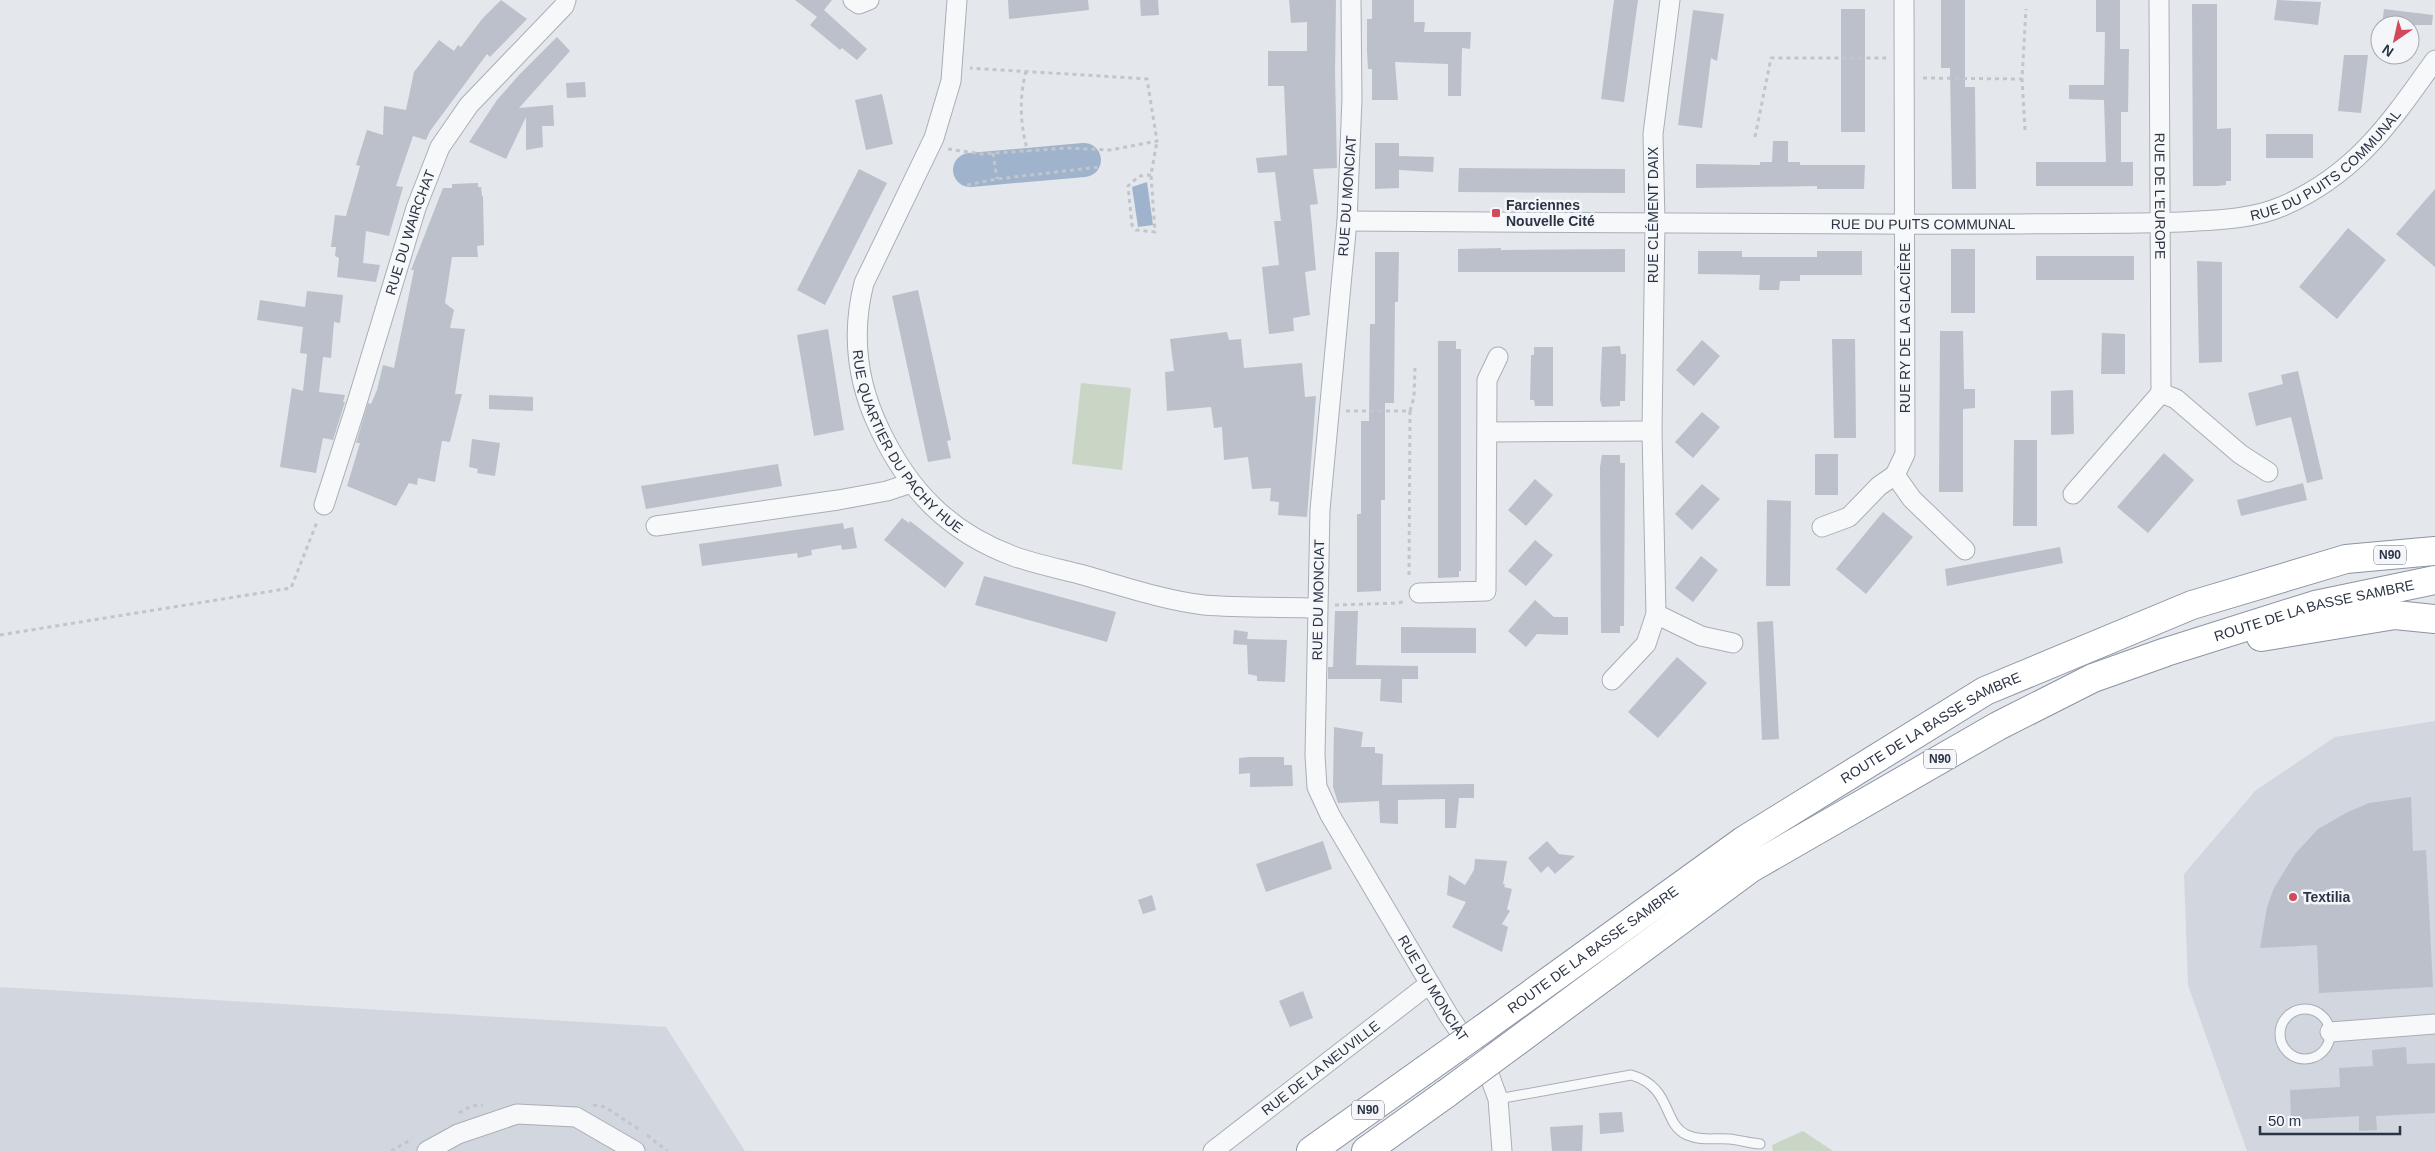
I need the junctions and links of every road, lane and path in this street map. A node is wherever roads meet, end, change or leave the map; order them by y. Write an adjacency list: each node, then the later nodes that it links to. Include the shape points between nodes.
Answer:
1 (566, 0): 41 (street, RUE DU WAIRCHAT, via 529,44 469,105 440,147 416,208)
2 (853, 0): 3 (street, via 859,4)
3 (869, 0)
4 (957, 0): 12 (street, RUE QUARTIER DU PACHY HUE)
5 (1352, 0): 26 (street, RUE DU MONCIAT)
6 (1670, 0): 27 (street, RUE CLÉMENT DAIX, via 1653,134)
7 (1904, 0): 10 (street, RUE RY DE LA GLACIÈRE)
8 (2158, 0): 28 (street, RUE DE L'EUROPE)
9 (2026, 9): 15 (path)
10 (1904, 59): 14 (street, RUE RY DE LA GLACIÈRE); 17 (path, via 1771,58)
11 (2435, 60): 28 (street, RUE DU PUITS COMMUNAL, via 2377,138 2340,174 2322,186 2281,206 2241,219)
12 (952, 68): 13 (path); 19 (street, RUE QUARTIER DU PACHY HUE)
13 (1026, 71): 18 (path, via 1147,79); 20 (path, via 1021,108)
14 (1905, 78): 15 (path); 29 (street, RUE RY DE LA GLACIÈRE)
15 (2022, 78): 16 (path)
16 (2025, 130)
17 (1755, 137)
18 (1157, 141): 20 (path, via 1110,150 1067,148); 23 (path)
19 (931, 145): 21 (path); 39 (street, RUE QUARTIER DU PACHY HUE, via 864,283 856,324 861,380 872,414 894,460)
20 (1028, 152): 21 (path)
21 (993, 153): 24 (path)
22 (1099, 167): 24 (path)
23 (1152, 175): 23 (path, via 1155,232 1136,230 1132,225 1128,186 1139,176)
24 (997, 179): 25 (path)
25 (967, 185)
26 (1347, 221): 27 (street, RUE DU PUITS COMMUNAL); 34 (street, RUE DU MONCIAT)
27 (1654, 222): 29 (street, RUE DU PUITS COMMUNAL); 35 (street, RUE CLÉMENT DAIX)
28 (2158, 223): 29 (street, RUE DU PUITS COMMUNAL); 32 (street, RUE DE L'EUROPE)
29 (1905, 224): 38 (street, RUE RY DE LA GLACIÈRE, via 1905,454)
30 (1498, 356): 36 (street, via 1487,380)
31 (1415, 368): 33 (path)
32 (2160, 392): 37 (street, via 2176,400 2240,454); 40 (street)
33 (1410, 411): 34 (path); 49 (path, via 1409,587)
34 (1329, 412): 50 (street, RUE DU MONCIAT, via 1320,510)
35 (1652, 431): 36 (street); 51 (street, RUE CLÉMENT DAIX)
36 (1487, 432): 49 (street, via 1486,591)
37 (2268, 472)
38 (1895, 475): 43 (street, RUE RY DE LA GLACIÈRE, via 1849,517); 45 (street, via 1912,499)
39 (911, 483): 42 (street, via 838,500); 50 (street, RUE QUARTIER DU PACHY HUE, via 921,497 966,533 1015,557 1203,605)
40 (2073, 494)
41 (324, 505): 53 (path, via 291,588)
42 (656, 526)
43 (1822, 527)
44 (2435, 534): 47 (highway)
45 (1965, 550)
46 (2435, 551): 47 (highway, ROUTE DE LA BASSE SAMBRE / N90)
47 (2346, 559): 65 (highway, ROUTE DE LA BASSE SAMBRE / N90, bridge, via 2192,605 1985,691 1743,841)
48 (2435, 580): 55 (highway, ROUTE DE LA BASSE SAMBRE / N90, via 2315,605)
49 (1419, 593): 50 (path, via 1399,603)
50 (1318, 608): 57 (street, RUE DU MONCIAT, via 1317,787 1330,815)
51 (1656, 614): 54 (street, via 1701,636); 56 (street, RUE CLÉMENT DAIX, via 1646,644)
52 (2435, 619): 55 (highway, via 2395,615)
53 (0, 635)
54 (1733, 643)
55 (2166, 652): 66 (highway, ROUTE DE LA BASSE SAMBRE / N90, bridge, via 2093,678 1998,726 1751,868)
56 (1612, 680)
57 (1429, 984): 60 (street, RUE DU MONCIAT, via 1490,1077); 64 (street, RUE DE LA NEUVILLE)
58 (2435, 1024): 59 (street)
59 (2330, 1032): 59 (lane, via 2323,1016 2316,1011 2298,1009 2282,1022 2280,1039 2289,1054 2307,1059 2323,1052)
60 (1498, 1099): 61 (lane, via 1631,1076 1644,1079 1658,1090 1674,1122 1685,1134 1705,1140 1730,1139); 67 (street, RUE DU MONCIAT)
61 (1760, 1144)
62 (428, 1151): 63 (street, via 458,1134 517,1114 576,1117)
63 (635, 1151)
64 (1213, 1151)
65 (1311, 1151)
66 (1366, 1151)
67 (1502, 1151)

